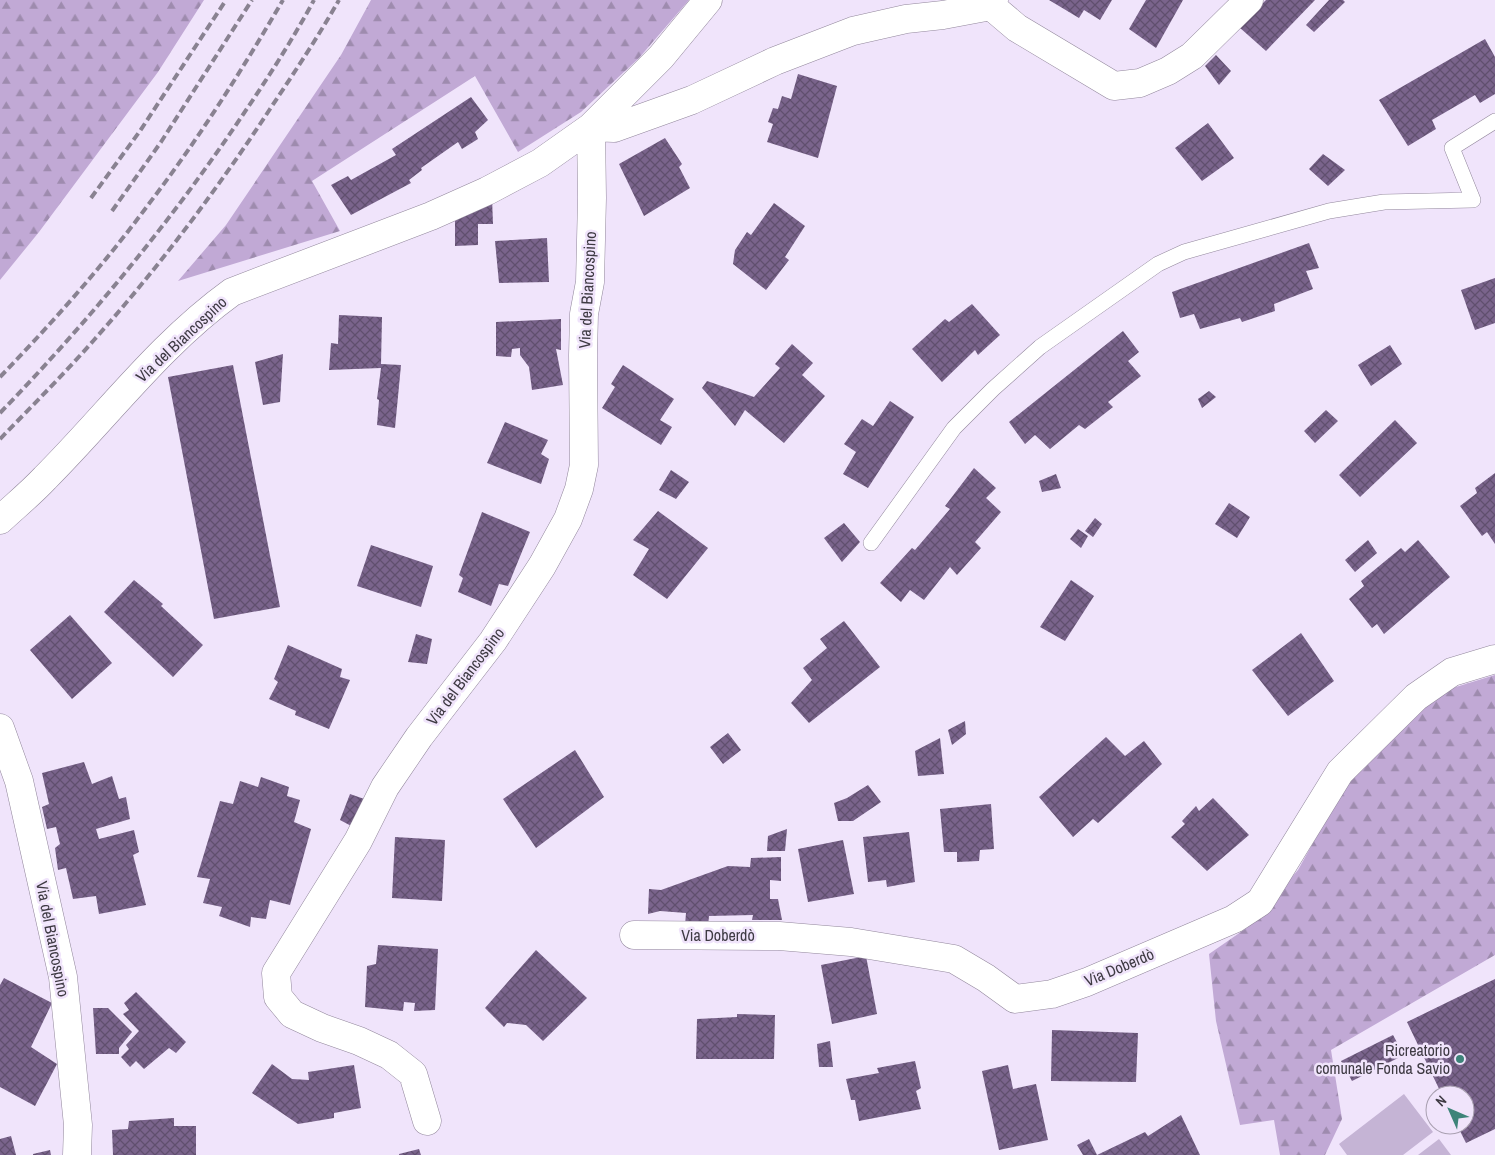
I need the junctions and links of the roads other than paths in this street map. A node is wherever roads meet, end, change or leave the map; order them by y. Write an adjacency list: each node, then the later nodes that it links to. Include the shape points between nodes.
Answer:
1 (708, 0): 5 (street, Via del Biancospino, via 661,57)
2 (1250, 0): 3 (street, via 1192,56 1140,83 1114,86 1017,28)
3 (993, 3): 5 (street, via 853,31 775,61 692,100 614,128)
4 (1495, 121): 7 (lane, via 1452,148 1473,200 1384,202 1329,211 1184,252 1128,284 1040,346 954,428)
5 (591, 127): 6 (street, Via del Biancospino, via 540,163 487,191 431,216 232,292 207,310 158,356 44,479); 11 (street, Via del Biancospino, via 590,282 584,314 584,465 568,519 493,641 385,787 358,841 276,973 278,997 292,1014 389,1055 413,1074)
6 (0, 520)
7 (871, 544)
8 (1495, 658): 10 (street, Via Doberdò, via 1452,672 1416,697 1340,772 1260,902 1234,919 1052,994 1015,999 954,959 851,942 779,936)
9 (0, 728): 12 (street, Via del Biancospino, via 19,781 63,977 78,1125)
10 (634, 935)
11 (427, 1121)
12 (77, 1155)

